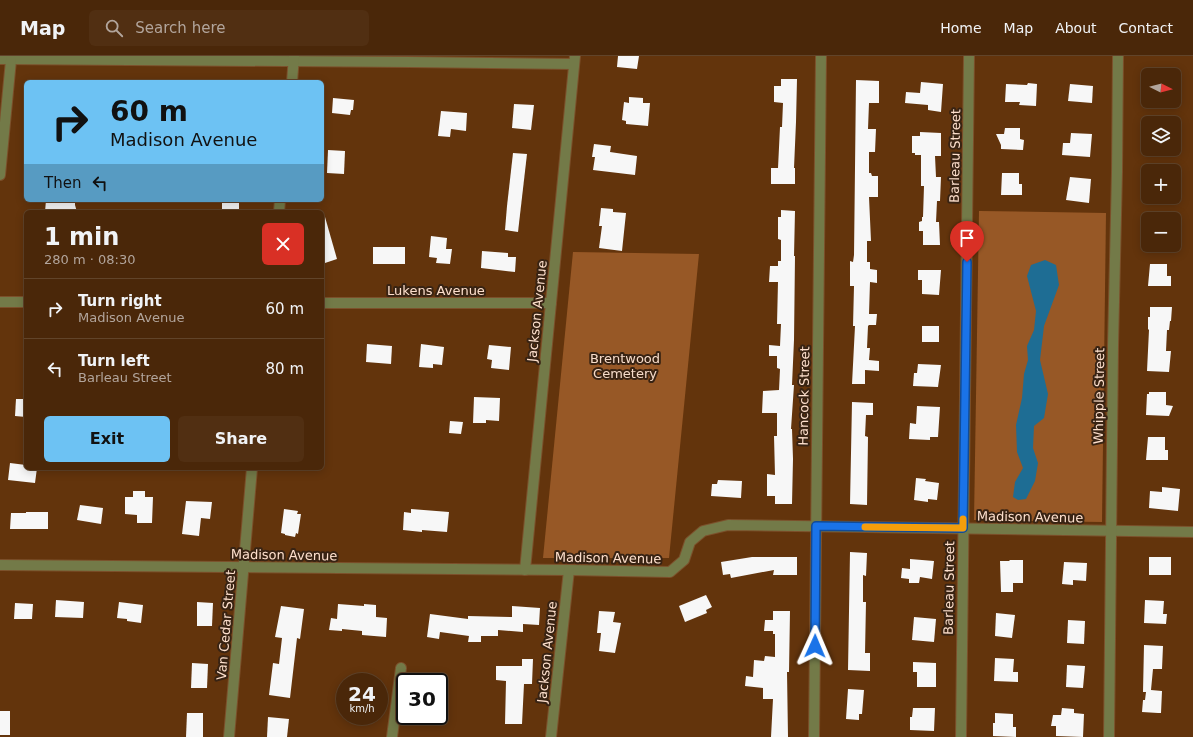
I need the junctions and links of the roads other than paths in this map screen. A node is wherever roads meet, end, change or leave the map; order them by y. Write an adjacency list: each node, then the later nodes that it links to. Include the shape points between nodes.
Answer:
1 (821, 56): 15 (street, Hancock Street)
2 (969, 56): 16 (street, Barleau Street)
3 (1118, 56): 17 (street, Whipple Street)
4 (294, 58): 6 (street); 7 (street); 8 (street)
5 (0, 59): 6 (street)
6 (11, 60): 9 (street)
7 (575, 60): 13 (street, Jackson Avenue)
8 (292, 80)
9 (0, 175)
10 (0, 302): 11 (street)
11 (24, 302)
12 (324, 303): 13 (street, Lukens Avenue)
13 (551, 303): 21 (street, Jackson Avenue)
14 (252, 470): 20 (street, Van Cedar Street)
15 (816, 526): 16 (street, Madison Avenue); 22 (street, Madison Avenue, via 728,525 704,531 690,542 684,560 670,572); 27 (street, Hancock Street)
16 (963, 528): 17 (street, Madison Avenue); 28 (street, Barleau Street)
17 (1111, 531): 18 (street, Madison Avenue); 29 (street, Whipple Street)
18 (1193, 532)
19 (0, 565): 20 (street, Madison Avenue)
20 (244, 568): 21 (street, Madison Avenue); 24 (street, Van Cedar Street)
21 (525, 570): 22 (street, Madison Avenue)
22 (569, 570): 26 (street, Jackson Avenue)
23 (401, 668): 25 (street)
24 (229, 737)
25 (392, 737)
26 (551, 737)
27 (814, 737)
28 (960, 737)
29 (1109, 737)

